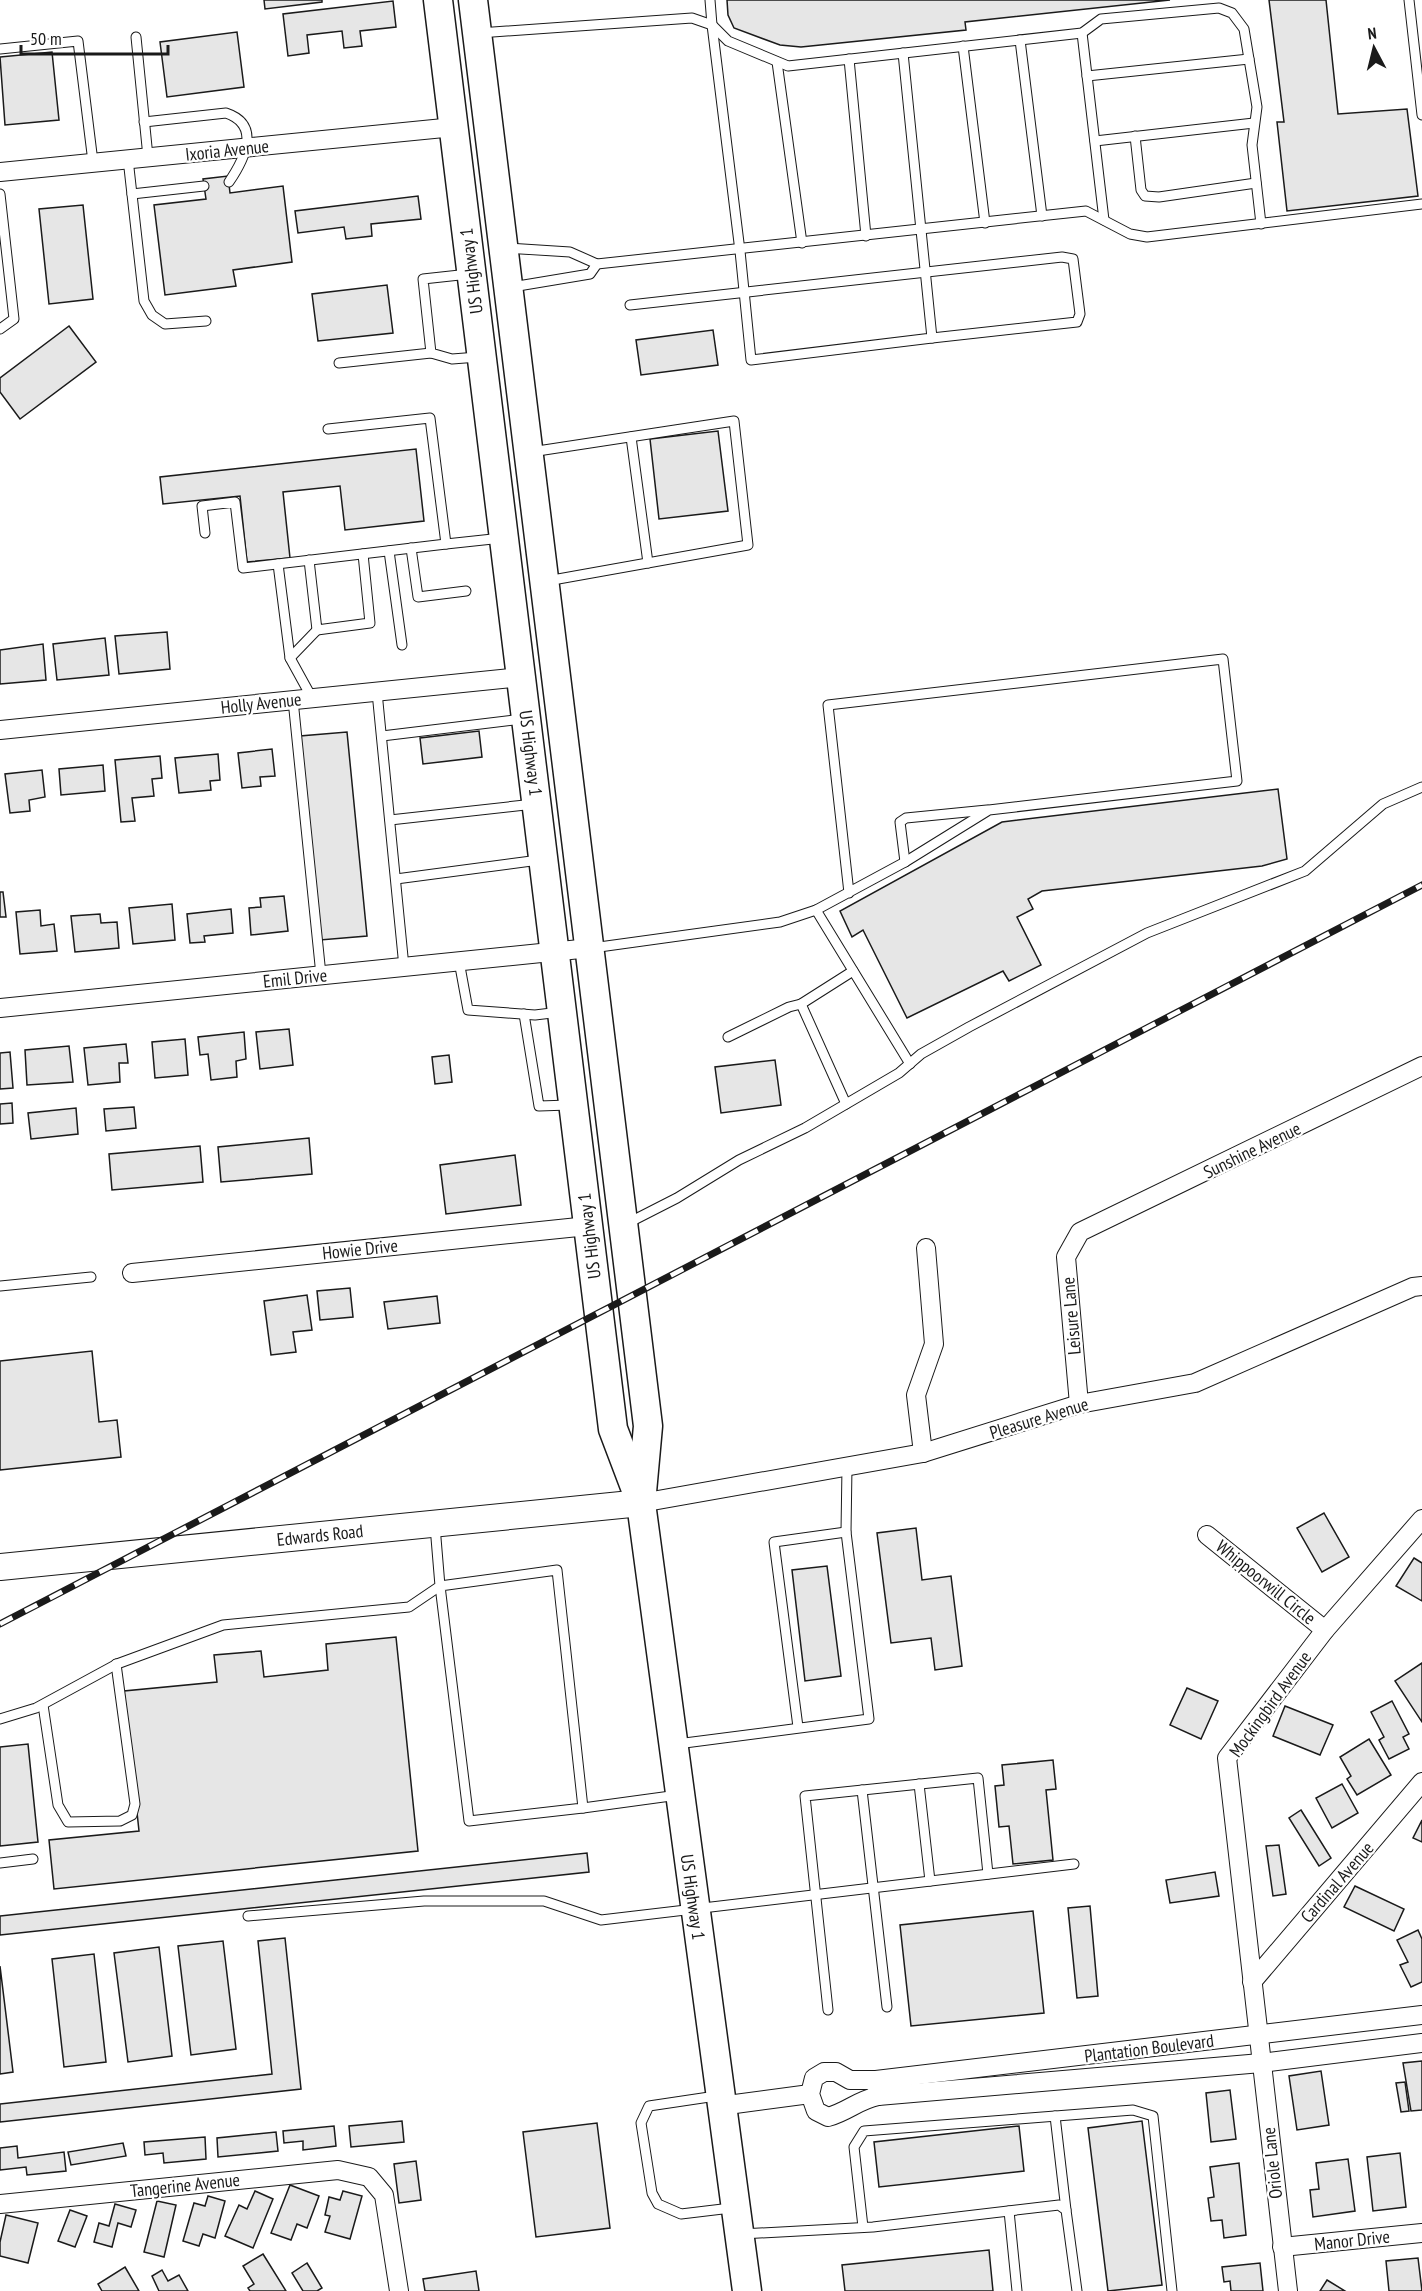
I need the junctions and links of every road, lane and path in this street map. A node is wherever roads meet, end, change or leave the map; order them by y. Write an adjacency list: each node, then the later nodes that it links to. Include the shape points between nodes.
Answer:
1 (438, 0): 20 (main road, US Highway 1)
2 (473, 0): 6 (main road, US Highway 1)
3 (710, 0): 5 (lane)
4 (1409, 0): 17 (lane)
5 (712, 25): 6 (lane, via 692,18); 15 (lane, via 728,41); 42 (lane)
6 (477, 33): 41 (main road, US Highway 1)
7 (1082, 33): 9 (lane); 14 (lane, via 1101,19 1219,8 1232,13 1244,28); 16 (lane)
8 (136, 37): 18 (lane)
9 (1020, 40): 10 (lane); 34 (lane)
10 (963, 46): 12 (lane); 36 (lane)
11 (0, 49): 26 (lane, via 78,41)
12 (903, 53): 13 (lane); 38 (lane)
13 (849, 59): 15 (lane, via 788,66); 39 (lane)
14 (1250, 59): 16 (lane); 19 (lane, via 1257,107)
15 (777, 62): 40 (lane)
16 (1087, 76): 22 (lane)
17 (1422, 115)
18 (144, 122): 23 (lane, via 226,113 238,117 245,128); 24 (lane)
19 (1254, 123): 21 (lane); 29 (lane)
20 (454, 127): 23 (street, Ixoria Avenue); 44 (main road, US Highway 1)
21 (1135, 136): 22 (lane); 29 (lane, via 1145,196)
22 (1095, 141): 35 (lane)
23 (247, 148): 24 (street, Ixoria Avenue); 28 (lane, via 242,164)
24 (148, 157): 25 (street, Ixoria Avenue)
25 (128, 159): 26 (street, Ixoria Avenue); 32 (lane)
26 (93, 162): 27 (street, Ixoria Avenue)
27 (0, 172)
28 (229, 182)
29 (1256, 183): 37 (lane)
30 (204, 186): 32 (lane)
31 (0, 194): 50 (lane, via 14,319)
32 (132, 194): 49 (lane, via 144,301 152,315 165,324)
33 (1422, 204): 37 (lane)
34 (1042, 216): 35 (lane, via 1086,211); 36 (lane)
35 (1104, 220): 37 (lane, via 1130,234 1147,237)
36 (985, 223): 38 (lane)
37 (1261, 224)
38 (920, 230): 39 (lane); 45 (lane)
39 (866, 236): 40 (lane)
40 (802, 243): 42 (lane)
41 (504, 248): 43 (lane, via 570,252); 46 (main road, US Highway 1)
42 (740, 250): 43 (lane); 47 (lane)
43 (597, 264): 46 (lane, via 590,273)
44 (472, 273): 52 (lane, via 423,279); 53 (main road, US Highway 1)
45 (925, 273): 47 (lane); 51 (lane); 51 (lane, via 1062,257 1073,259 1080,314 1077,322)
46 (509, 288): 58 (main road, US Highway 1)
47 (744, 292): 48 (lane); 51 (lane, via 751,360)
48 (630, 305)
49 (206, 321)
50 (0, 329)
51 (932, 338)
52 (431, 353): 53 (lane, via 452,359); 54 (lane)
53 (481, 357): 55 (main road, US Highway 1)
54 (339, 363)
55 (489, 416): 58 (main road, via 503,419 514,429); 60 (main road, US Highway 1)
56 (328, 429): 61 (lane, via 430,418)
57 (631, 437): 58 (lane); 66 (lane); 66 (lane, via 734,421 748,545)
58 (529, 453): 68 (main road, US Highway 1)
59 (205, 533): 67 (lane, via 202,506 235,502 243,568)
60 (504, 537): 61 (lane); 73 (main road, US Highway 1)
61 (446, 544): 62 (lane)
62 (411, 548): 63 (lane); 69 (lane, via 418,597)
63 (389, 551): 64 (lane); 71 (lane)
64 (363, 554): 65 (lane); 70 (lane, via 370,623)
65 (309, 560): 67 (lane); 70 (lane)
66 (648, 563): 68 (lane)
67 (278, 564): 72 (lane)
68 (545, 582): 88 (main road, US Highway 1)
69 (466, 591)
70 (316, 630): 72 (lane)
71 (402, 645)
72 (290, 658): 75 (lane)
73 (521, 677): 74 (street, Holly Avenue); 76 (main road, US Highway 1)
74 (377, 692): 75 (street, Holly Avenue); 78 (lane)
75 (302, 699): 77 (street, Holly Avenue); 93 (lane)
76 (526, 718): 78 (lane); 80 (main road, US Highway 1)
77 (0, 730)
78 (382, 736): 82 (lane)
79 (1422, 787): 99 (lane, via 1383,804 1305,871 1147,933 969,1027)
80 (537, 804): 82 (lane); 83 (main road, US Highway 1)
81 (989, 810): 84 (lane); 84 (lane, via 906,818 900,822); 86 (lane, via 1237,781 1223,659 828,705)
82 (390, 820): 85 (lane)
83 (544, 859): 85 (lane); 89 (main road, US Highway 1)
84 (905, 862): 86 (lane)
85 (396, 879): 91 (lane)
86 (849, 892): 87 (lane)
87 (816, 910): 88 (lane, via 780,922); 92 (lane)
88 (590, 948): 89 (street, Emil Drive); 106 (main road, US Highway 1)
89 (555, 952): 90 (street, Emil Drive); 96 (main road, US Highway 1)
90 (459, 962): 91 (street, Emil Drive); 97 (lane, via 468,1010)
91 (404, 967): 93 (street, Emil Drive)
92 (853, 971): 94 (lane); 99 (lane)
93 (321, 975): 95 (street, Emil Drive)
94 (801, 1004): 98 (lane); 103 (lane)
95 (0, 1008)
96 (562, 1012): 97 (lane); 104 (main road, US Highway 1)
97 (524, 1014): 104 (lane, via 539,1106)
98 (728, 1037)
99 (909, 1064): 103 (lane)
100 (1422, 1066): 102 (street, Sunshine Avenue)
101 (1422, 1080): 102 (street)
102 (1390, 1084): 107 (street, Sunshine Avenue)
103 (846, 1104): 106 (lane)
104 (574, 1105): 105 (main road, US Highway 1)
105 (588, 1226): 109 (street, Howie Drive); 116 (main road, US Highway 1, via 613,1429)
106 (623, 1226): 116 (main road, US Highway 1, via 648,1426)
107 (1080, 1232): 113 (street, Leisure Lane, via 1066,1257)
108 (926, 1248): 114 (street, via 934,1344 916,1395)
109 (132, 1273)
110 (91, 1277): 111 (lane)
111 (0, 1286)
112 (1422, 1286): 113 (street, Pleasure Avenue, via 1195,1383)
113 (1079, 1404): 114 (street, Pleasure Avenue)
114 (923, 1453): 115 (street, Pleasure Avenue)
115 (847, 1467): 116 (street, Pleasure Avenue); 119 (lane)
116 (641, 1503): 118 (main road, Edwards Road); 128 (main road, US Highway 1)
117 (1422, 1519): 123 (street, Mockingbird Avenue)
118 (435, 1523): 121 (main road, Edwards Road); 122 (lane)
119 (846, 1532): 127 (lane, via 774,1542); 127 (lane, via 869,1719)
120 (1207, 1535): 123 (street, Whippoorwill Circle)
121 (0, 1567)
122 (440, 1586): 124 (lane, via 409,1607 224,1625); 133 (lane, via 469,1821); 133 (lane, via 557,1570)
123 (1325, 1630): 143 (street, Mockingbird Avenue, via 1227,1758)
124 (116, 1664): 125 (lane); 125 (lane, via 135,1804 132,1815 120,1821 68,1822 58,1806)
125 (43, 1705): 126 (lane)
126 (0, 1719)
127 (798, 1727): 128 (lane)
128 (672, 1744): 132 (main road, US Highway 1)
129 (1422, 1782): 143 (street, Cardinal Avenue)
130 (919, 1784): 131 (lane); 137 (lane, via 978,1778); 138 (lane)
131 (862, 1790): 139 (lane); 140 (lane, via 805,1796)
132 (679, 1795): 133 (lane); 141 (main road, US Highway 1)
133 (583, 1808)
134 (33, 1859): 135 (lane)
135 (0, 1863)
136 (1074, 1864): 137 (lane)
137 (988, 1874): 138 (lane)
138 (930, 1881): 139 (lane)
139 (873, 1887): 140 (lane); 144 (lane)
140 (815, 1894): 141 (lane); 145 (lane)
141 (694, 1908): 142 (lane, via 601,1920 544,1901 424,1901); 152 (main road, US Highway 1)
142 (248, 1916)
143 (1252, 1982): 147 (street, Mockingbird Avenue)
144 (887, 2007)
145 (828, 2010)
146 (1422, 2015): 147 (street, Plantation Boulevard)
147 (1257, 2036): 149 (street, Oriole Lane); 150 (street, Plantation Boulevard)
148 (1422, 2043): 149 (street, Plantation Boulevard)
149 (1261, 2063): 150 (street, Plantation Boulevard); 160 (street, Oriole Lane)
150 (877, 2088): 151 (street, Plantation Boulevard, via 836,2072 824,2072 814,2078); 151 (street, Plantation Boulevard, via 846,2111 828,2117 816,2111)
151 (810, 2094): 152 (street)
152 (719, 2101): 157 (main road, US Highway 1); 157 (lane, via 650,2106 641,2122 652,2193 658,2204 681,2214)
153 (1055, 2116): 155 (lane); 158 (lane, via 864,2131 854,2146); 165 (lane, via 1133,2110 1154,2116)
154 (0, 2204): 161 (street, Tangerine Avenue, via 338,2170 369,2177 384,2195)
155 (1066, 2210): 156 (lane, via 1059,2205); 164 (lane)
156 (1009, 2211): 158 (lane); 163 (lane)
157 (737, 2220): 158 (lane); 162 (main road, US Highway 1)
158 (863, 2227)
159 (1422, 2234): 160 (street, Manor Drive)
160 (1282, 2247): 166 (street, Oriole Lane)
161 (399, 2291)
162 (747, 2291)
163 (1017, 2291)
164 (1077, 2291)
165 (1172, 2291)
166 (1288, 2291)

